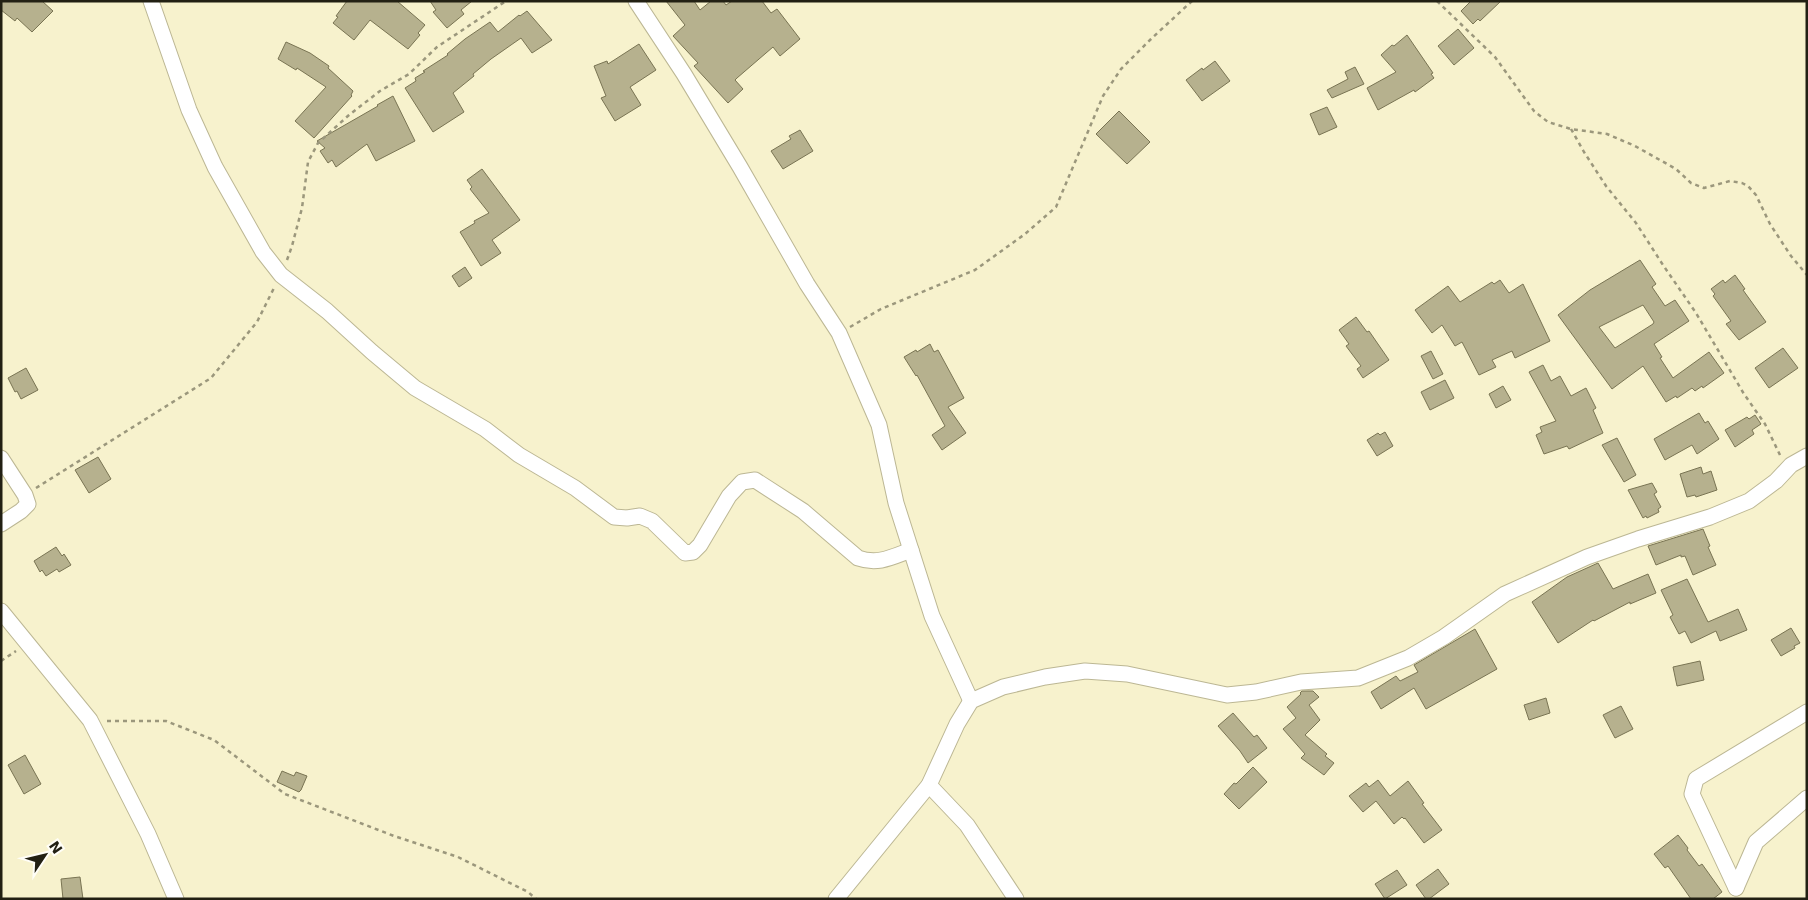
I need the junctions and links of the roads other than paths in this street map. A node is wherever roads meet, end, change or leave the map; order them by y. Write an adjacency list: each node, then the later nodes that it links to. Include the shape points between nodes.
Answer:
1 (151, 1): 6 (street, via 189,110 215,167 263,252 281,275 415,388 485,429 519,455 576,488 614,517 640,516 652,521 685,553 693,552 700,545 729,496 742,482 755,480 802,511 858,558 869,562 883,560)
2 (636, 1): 6 (street, via 839,333 879,425 896,502)
3 (1807, 456): 8 (street, via 1749,500 1710,518 1587,557 1505,594 1444,638 1408,658 1358,678 1301,682 1227,695 1128,674 1085,672 1003,687)
4 (1, 458): 5 (street, via 28,504)
5 (1, 524)
6 (911, 550): 8 (street, via 932,616)
7 (1, 611): 12 (street, via 90,720 148,834)
8 (971, 700): 10 (street)
9 (1807, 712): 11 (street, via 1696,778 1692,794 1736,888 1756,842)
10 (929, 786): 13 (street); 14 (street, via 967,825)
11 (1807, 798)
12 (176, 899)
13 (836, 899)
14 (1016, 899)

